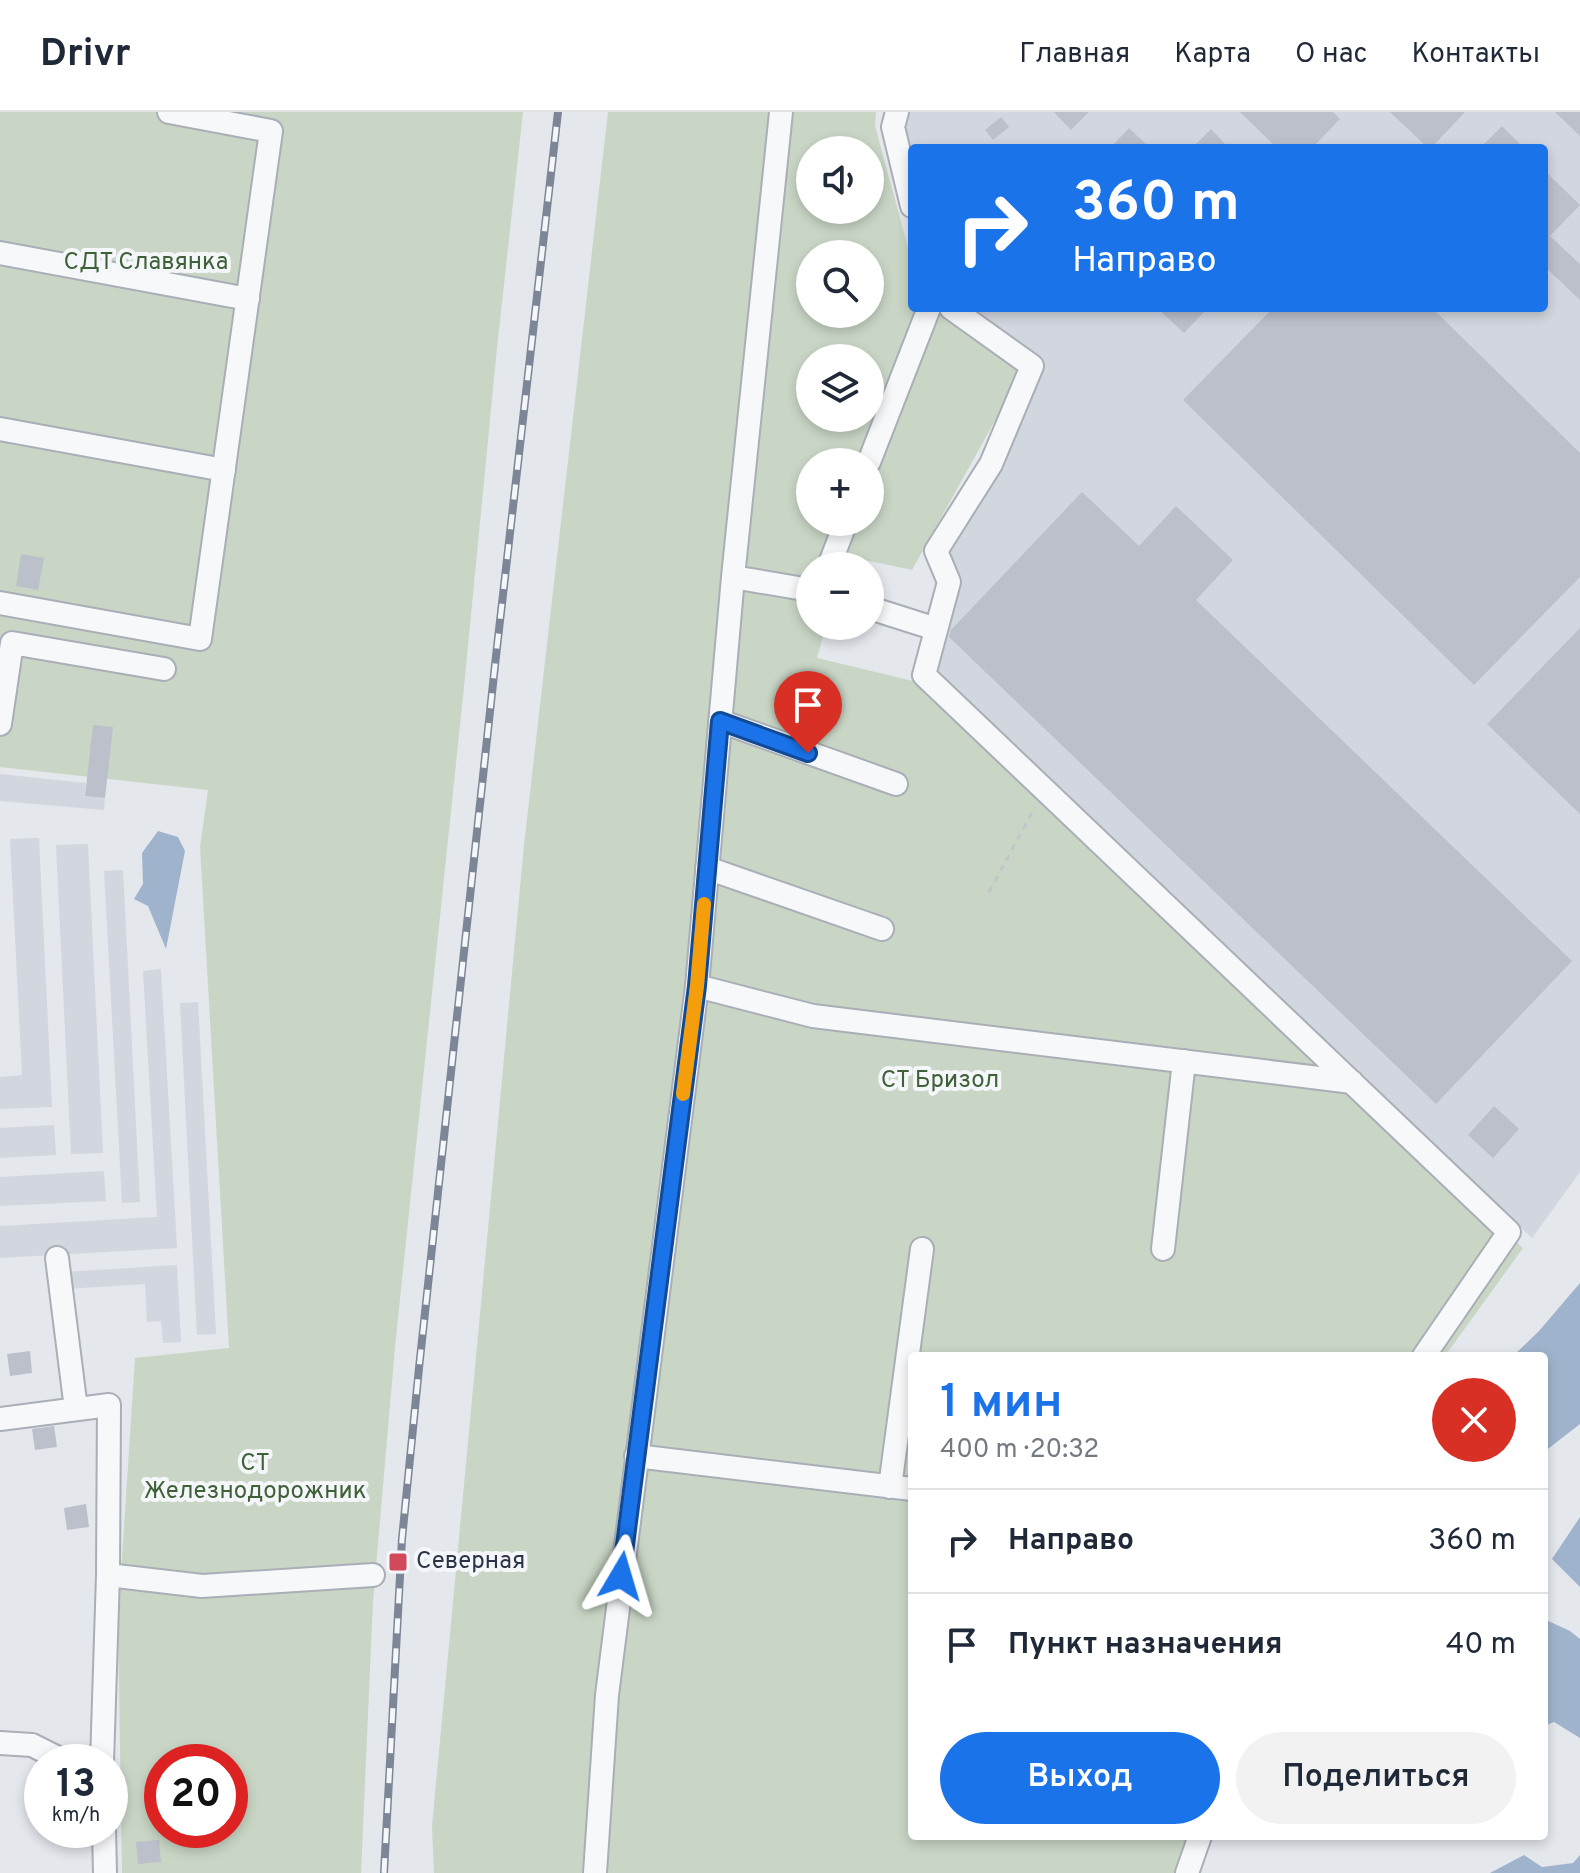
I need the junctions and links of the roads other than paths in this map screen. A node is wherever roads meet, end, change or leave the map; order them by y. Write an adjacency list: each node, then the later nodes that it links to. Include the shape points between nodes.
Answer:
1 (169, 112): 6 (street, via 271,131)
2 (781, 112): 12 (street)
3 (897, 112): 4 (street, via 893,127)
4 (908, 189)
5 (0, 253): 6 (street)
6 (248, 299): 11 (street)
7 (927, 312): 10 (street)
8 (957, 312): 16 (street, via 1032,366 991,464 936,551 949,582)
9 (0, 429): 11 (street)
10 (874, 448)
11 (224, 470): 14 (street, via 200,639)
12 (733, 577): 13 (street); 18 (street)
13 (796, 588)
14 (0, 603)
15 (884, 612): 16 (street)
16 (936, 629): 25 (street, via 924,675)
17 (164, 669): 19 (street, via 12,643)
18 (720, 721): 20 (street); 21 (street)
19 (0, 724)
20 (896, 784)
21 (707, 868): 22 (street); 23 (street)
22 (882, 929)
23 (697, 986): 24 (street, via 813,1016); 34 (street)
24 (1184, 1061): 25 (street); 27 (street)
25 (1352, 1082): 30 (street, via 1509,1232)
26 (922, 1249): 29 (street)
27 (1163, 1249)
28 (57, 1258): 32 (street)
29 (913, 1352)
30 (1427, 1352)
31 (908, 1408): 35 (street)
32 (76, 1409): 33 (street); 36 (street, via 109,1405)
33 (0, 1419)
34 (636, 1456): 35 (street); 44 (street, via 607,1695)
35 (901, 1488)
36 (108, 1575): 37 (street, via 202,1586); 40 (street)
37 (373, 1575)
38 (0, 1743): 39 (street)
39 (24, 1744)
40 (103, 1744)
41 (1199, 1840): 45 (street)
42 (104, 1848): 43 (street)
43 (105, 1873)
44 (595, 1873)
45 (1187, 1873)

